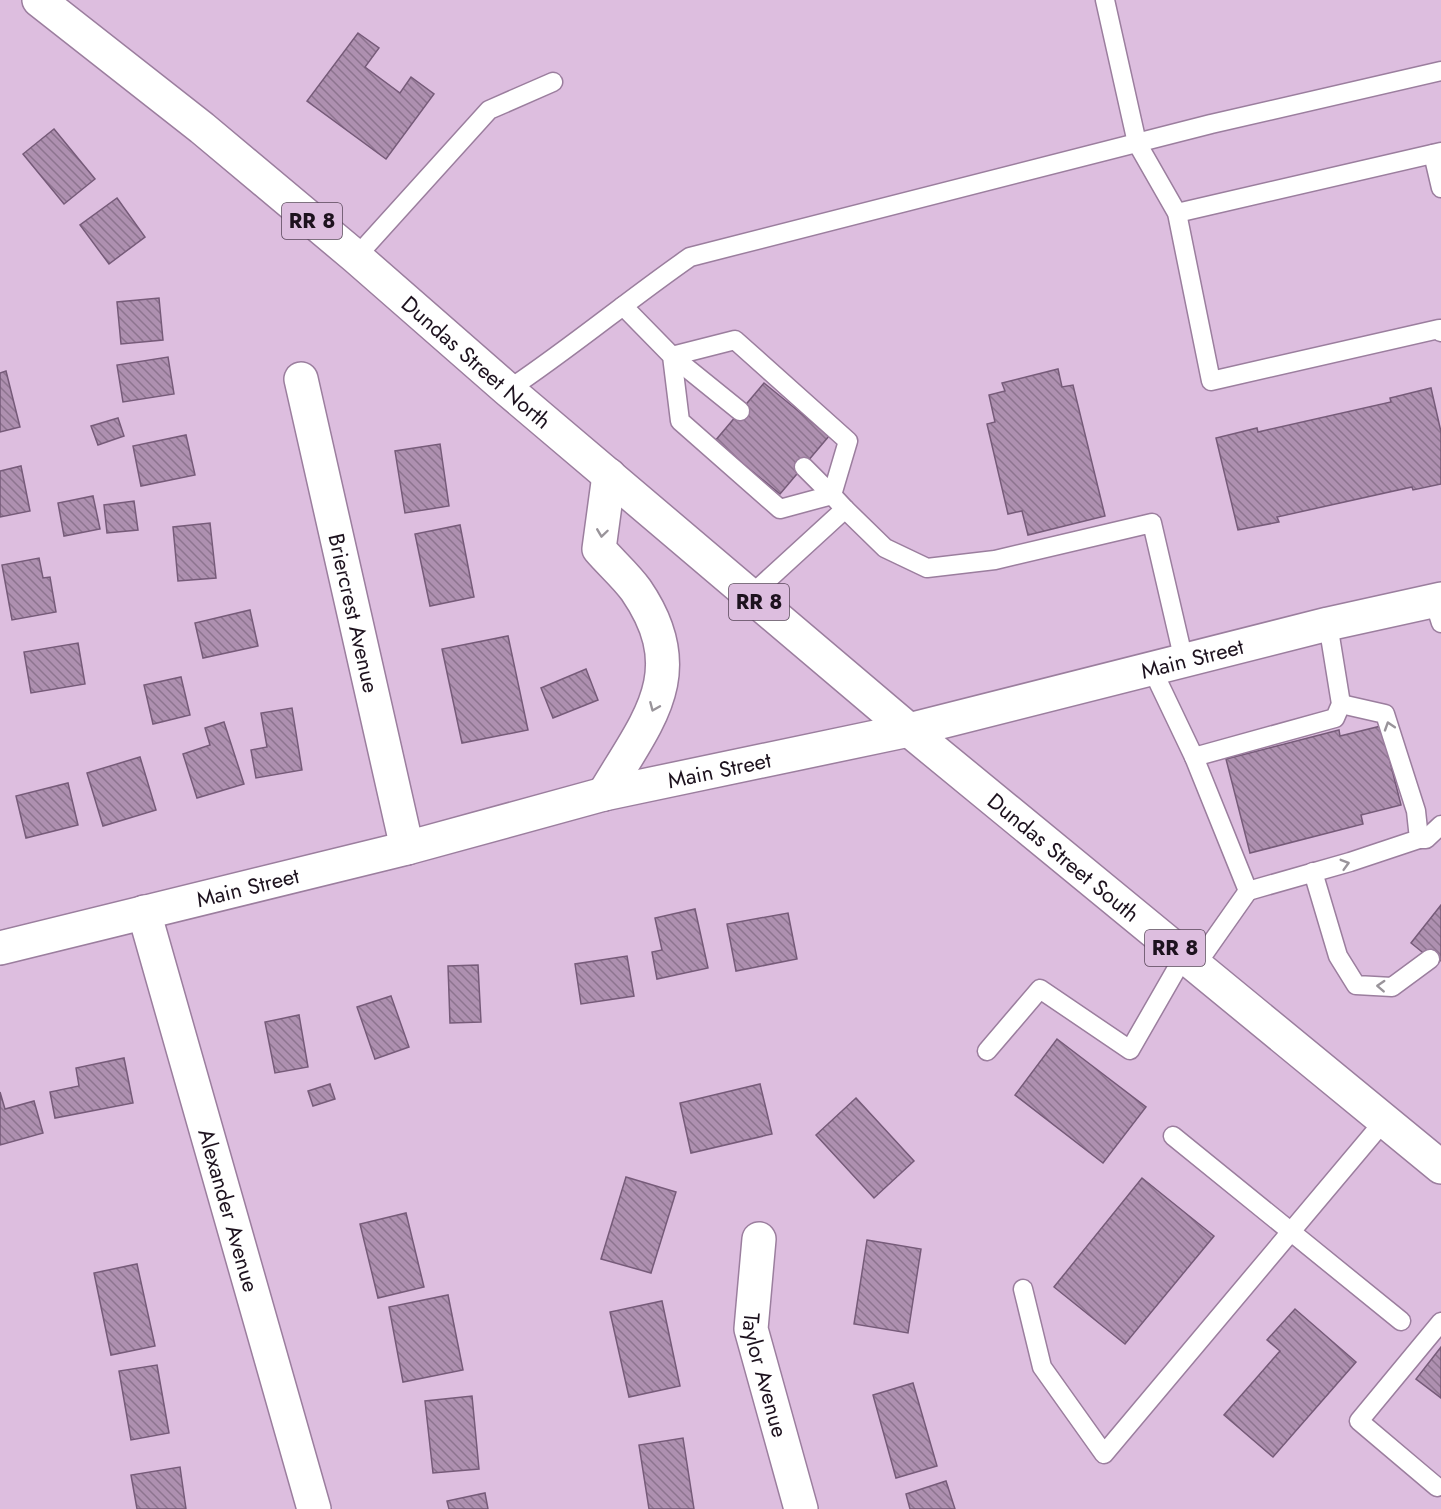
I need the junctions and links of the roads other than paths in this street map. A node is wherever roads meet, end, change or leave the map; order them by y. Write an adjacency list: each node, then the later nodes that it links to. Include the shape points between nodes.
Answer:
1 (39, 0): 9 (main road, Dundas Street North / RR 8, via 202,128)
2 (1105, 0): 5 (lane)
3 (1441, 71): 5 (lane)
4 (553, 82): 9 (lane, via 489,110)
5 (1137, 143): 8 (lane); 10 (lane, via 690,257)
6 (1437, 153): 7 (lane); 8 (lane)
7 (1441, 188)
8 (1177, 213): 11 (lane, via 1210,381)
9 (356, 257): 14 (main road, Dundas Street North / RR 8)
10 (623, 306): 12 (lane); 14 (lane)
11 (1441, 330)
12 (672, 356): 15 (lane); 18 (lane, via 680,421 780,509); 18 (lane, via 735,340 848,441)
13 (301, 379): 31 (main road, Briercrest Avenue)
14 (508, 390): 17 (main road, Dundas Street North / RR 8)
15 (740, 411)
16 (804, 467): 18 (lane)
17 (609, 475): 20 (main road, Dundas Street North / RR 8); 28 (main road, one-way to 28, via 599,549 635,589 651,615 661,643 663,676 657,704)
18 (832, 495): 19 (lane)
19 (845, 509): 20 (lane); 23 (lane, via 885,548 927,568 995,560 1152,524)
20 (751, 595): 26 (main road, Dundas Street North / RR 8)
21 (1439, 608): 22 (main road, Main Street)
22 (1328, 624): 23 (main road, Main Street); 25 (lane)
23 (1184, 661): 24 (main road, Main Street)
24 (1152, 669): 26 (main road, Main Street); 27 (lane)
25 (1341, 704): 27 (lane, via 1335,718); 30 (lane, one-way to 25, via 1416,812 1385,714)
26 (909, 730): 28 (main road, Main Street); 37 (main road, Dundas Street South / RR 8)
27 (1194, 757): 33 (lane)
28 (604, 794): 31 (main road, Main Street)
29 (1441, 825): 30 (lane, via 1426,839)
30 (1419, 839): 32 (lane, one-way to 30)
31 (407, 848): 34 (main road, Main Street)
32 (1313, 872): 33 (lane); 36 (lane, one-way to 32, via 1392,987 1356,985 1338,956)
33 (1248, 891): 37 (lane)
34 (144, 912): 35 (main road, Main Street); 48 (main road, Alexander Avenue)
35 (0, 948)
36 (1430, 959)
37 (1190, 960): 38 (lane, via 1130,1050 1040,989); 39 (main road, Dundas Street South / RR 8)
38 (987, 1051)
39 (1384, 1121): 41 (main road, Dundas Street South / RR 8); 42 (lane)
40 (1173, 1136): 42 (lane)
41 (1441, 1167)
42 (1291, 1232): 44 (lane, via 1104,1454 1042,1367); 45 (lane)
43 (759, 1239): 49 (main road, Taylor Avenue, via 751,1329)
44 (1023, 1289)
45 (1401, 1321)
46 (1441, 1322): 47 (lane, via 1359,1421)
47 (1437, 1487)
48 (314, 1509)
49 (801, 1509)

